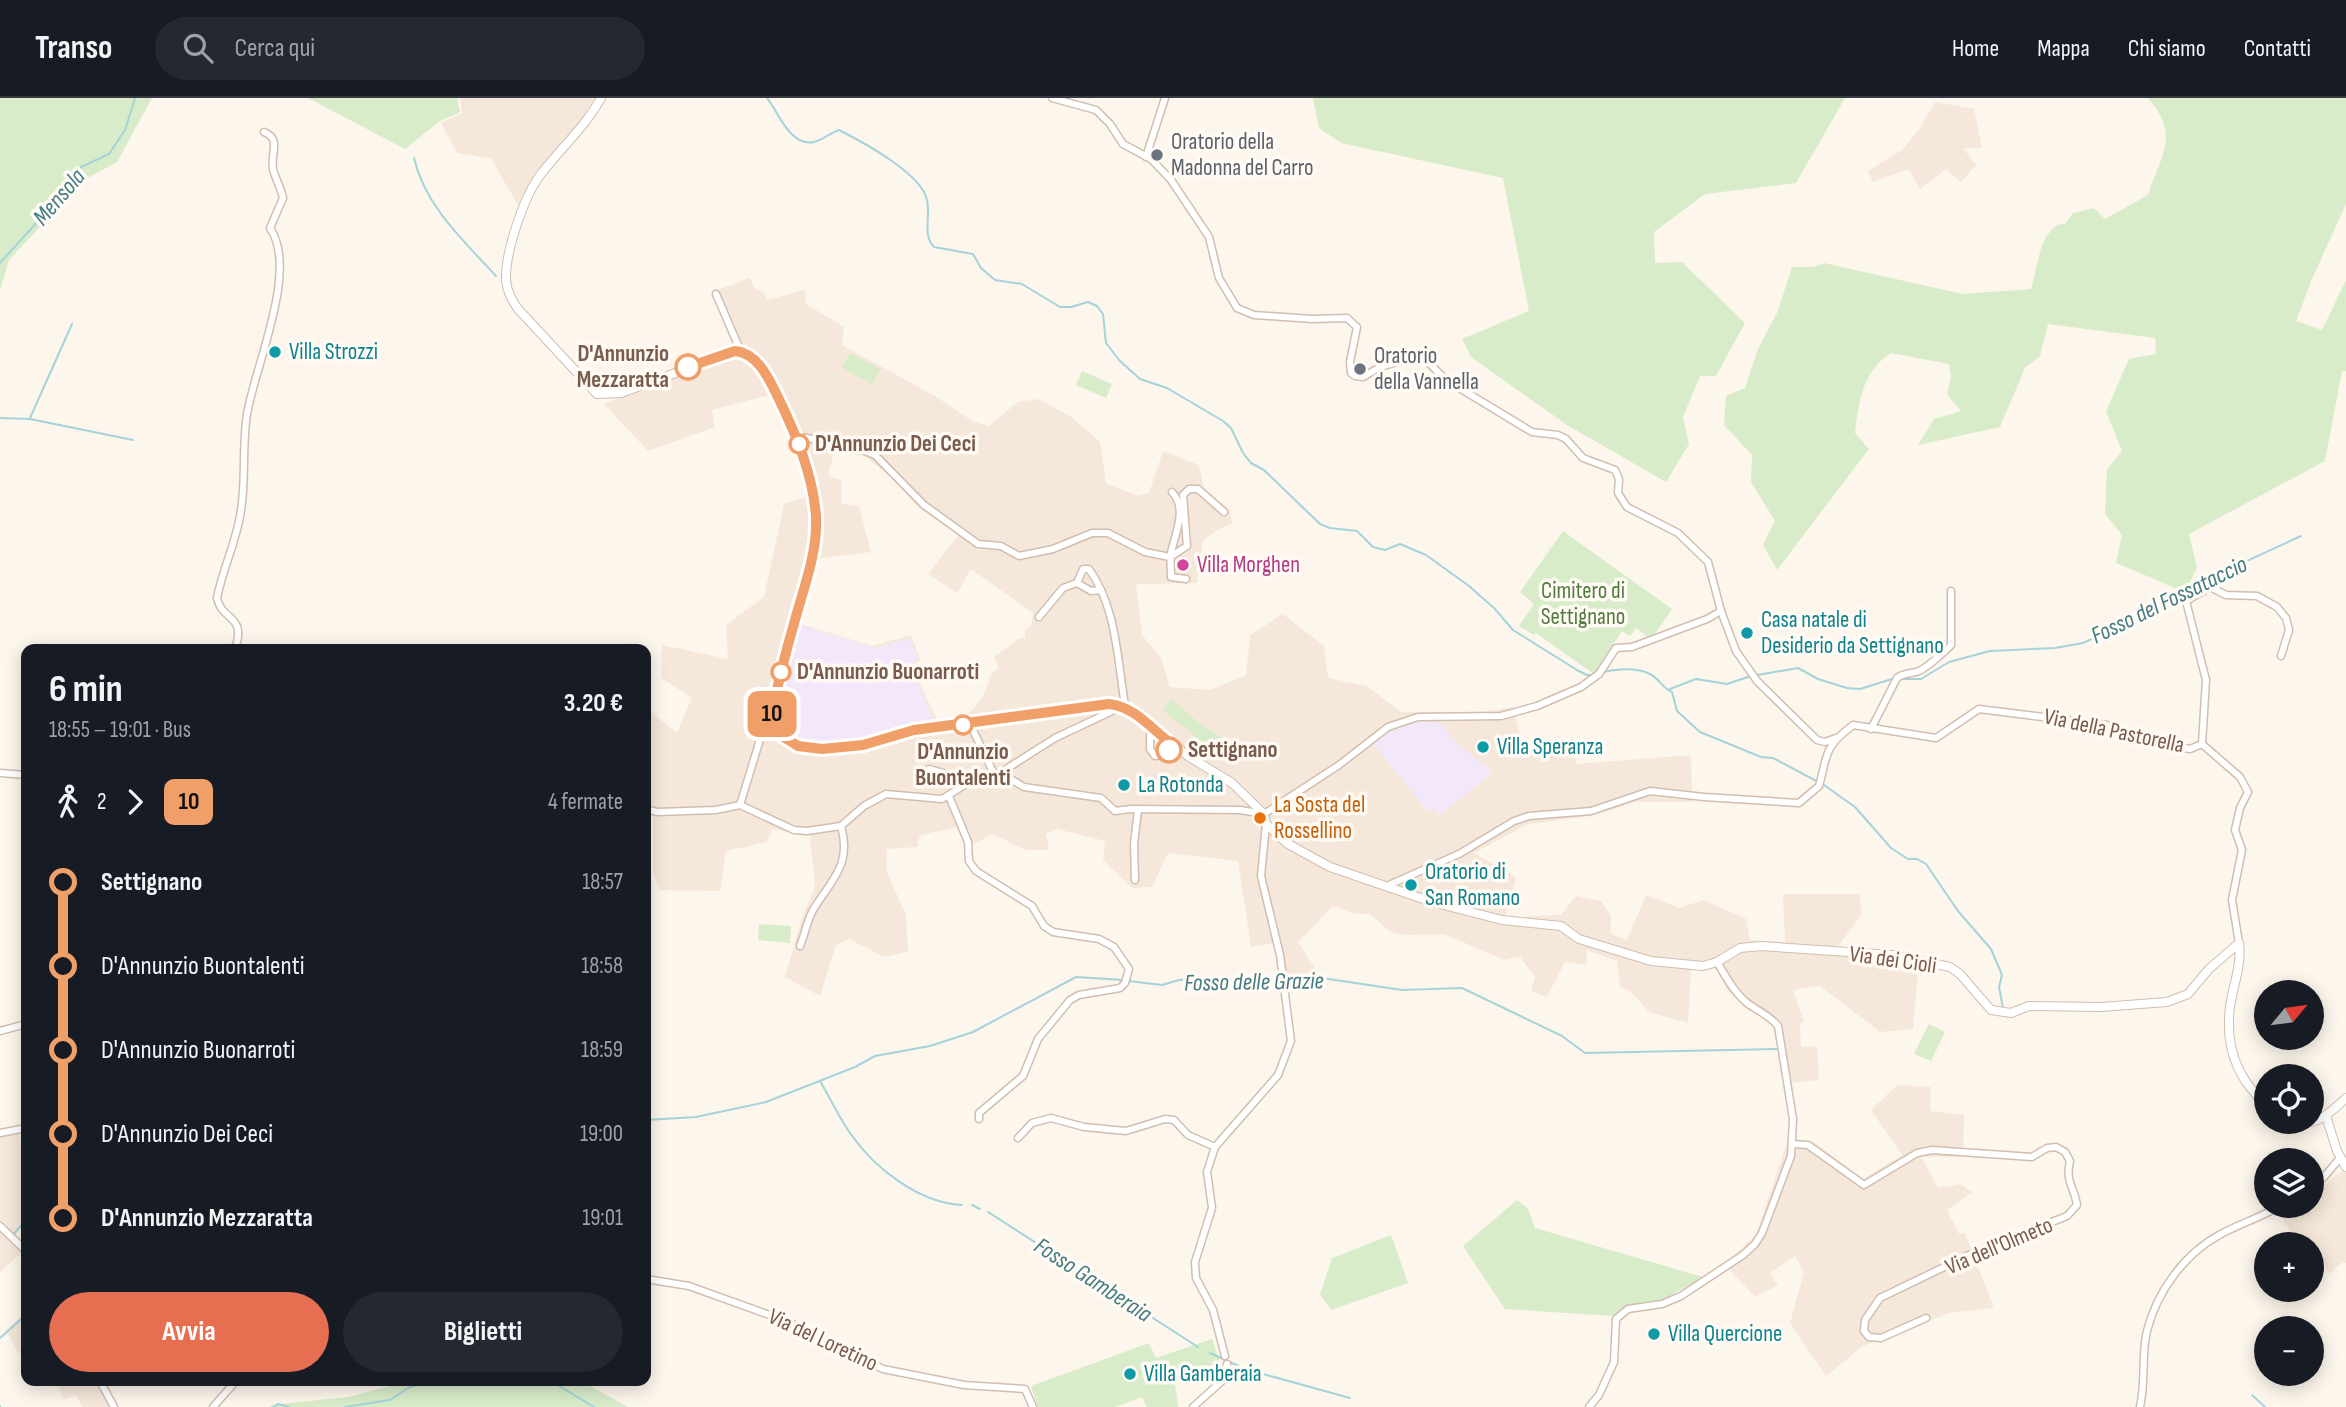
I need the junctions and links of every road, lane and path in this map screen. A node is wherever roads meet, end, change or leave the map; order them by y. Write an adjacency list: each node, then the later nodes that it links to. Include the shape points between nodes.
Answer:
1 (601, 98): 7 (street, via 531,191 508,256 506,282 513,302 597,394 621,393 708,359)
2 (1052, 98): 5 (street, via 1096,110 1123,144)
3 (1165, 98): 5 (street)
4 (264, 132): 18 (street, via 275,144 273,169 283,198 270,228 278,240 280,259 275,306 247,415 239,526 217,598 239,628)
5 (1146, 157): 16 (street, via 1171,180 1209,237 1219,278 1237,308 1254,315 1347,318 1357,327 1350,362 1354,376 1363,377 1422,355 1447,380 1532,432 1566,439 1583,458 1615,470 1618,493 1628,507 1678,533 1708,562)
6 (716, 294): 7 (street)
7 (741, 352): 8 (street, via 763,370)
8 (796, 436): 11 (street, via 875,455 923,505 978,544 1001,546 1019,556 1053,550 1092,533 1108,533 1146,552); 21 (street, via 813,494 815,536)
9 (1172, 492): 11 (street, via 1179,499 1181,512)
10 (1224, 512): 11 (street, via 1198,489 1189,489 1183,495 1187,546)
11 (1170, 557): 12 (street, via 1171,577)
12 (1186, 579)
13 (1077, 583): 14 (street, via 1091,591); 14 (street, via 1083,569 1089,569); 17 (street, via 1063,588)
14 (1101, 590): 20 (street, via 1109,608)
15 (1951, 591): 24 (street, via 1951,645 1947,652 1920,671 1897,678)
16 (1721, 611): 25 (street, via 1736,651 1757,681 1818,740); 37 (street, via 1632,647 1616,648 1599,674 1537,706 1501,716 1418,717 1388,727)
17 (1039, 617)
18 (237, 644)
19 (2281, 656): 26 (street, Via della Pastorella, via 2289,630 2277,607 2257,596 2227,595 2210,587 2186,601 2206,680)
20 (1125, 705): 22 (street); 23 (street, Via dei Cioli); 31 (street, via 1055,738)
21 (772, 713): 22 (street, via 782,736 798,746 822,749); 34 (street)
22 (970, 724): 31 (street)
23 (1150, 724): 27 (street, Via dei Cioli); 27 (street, via 1150,749 1155,756 1166,755)
24 (1871, 729): 25 (street, Via della Pastorella, via 1853,725); 26 (street, Via della Pastorella, via 1936,738 1979,709 2107,725 2133,740 2176,747)
25 (1836, 738): 40 (street, via 1823,762 1819,786 1799,803 1650,791 1591,811 1514,821 1459,854)
26 (2202, 744): 41 (street, Via della Pastorella, via 2240,777 2248,792 2235,830 2242,850 2232,901)
27 (1175, 747): 37 (street, Via dei Cioli, via 1232,783)
28 (929, 769): 32 (street)
29 (0, 773): 30 (street)
30 (21, 775)
31 (997, 775): 32 (street); 36 (street, via 1024,787 1101,799 1115,811)
32 (971, 781): 33 (street)
33 (949, 796): 38 (street, via 936,800 882,796); 49 (street, via 976,871 1032,906 1044,926 1054,932 1099,939 1114,947 1129,969 1126,980 1111,991 1070,1000 1038,1039 1023,1076 979,1113)
34 (740, 805): 35 (street); 38 (street, via 794,830)
35 (651, 810)
36 (1139, 810): 37 (street, via 1240,810); 39 (street)
37 (1265, 819): 40 (street, Via dei Cioli, via 1288,844 1330,867); 54 (street, via 1261,876 1280,955 1290,1041 1278,1075)
38 (841, 826): 42 (street, via 842,866 814,910)
39 (1135, 880)
40 (1389, 885): 43 (street, Via dei Cioli, via 1432,902 1502,920 1561,926 1579,939 1651,961 1703,967)
41 (2239, 943): 43 (street, Via dei Cioli, via 2208,969 2188,994 2167,1002 2029,1006 2011,1013 1991,1010 1950,967 1916,959 1761,946 1740,948); 46 (street, via 2228,1038 2236,1067)
42 (800, 946)
43 (1717, 962): 53 (street, via 1735,991 1778,1026 1792,1110)
44 (21, 1025): 45 (street)
45 (0, 1031)
46 (2254, 1093)
47 (2346, 1098): 48 (street)
48 (2326, 1116): 55 (street)
49 (979, 1119)
50 (21, 1129): 51 (street)
51 (0, 1133)
52 (1018, 1138): 54 (street, via 1032,1123 1051,1118 1126,1131 1165,1119 1174,1120 1188,1135)
53 (1792, 1144): 62 (street, Via dell'Olmeto, via 1808,1144 1864,1185 1917,1153 1932,1150 2032,1157 2047,1148 2065,1152 2070,1161 2066,1176 2077,1205 2067,1216 1969,1255 1880,1298 1865,1320 1864,1331 1869,1337 1881,1338); 69 (street, via 1789,1163 1755,1244 1681,1296 1628,1309 1616,1319 1614,1362)
54 (1215, 1147): 68 (street, via 1207,1175 1212,1208 1195,1262 1196,1278 1213,1310 1226,1360 1222,1381)
55 (2340, 1158): 56 (street); 57 (street)
56 (2346, 1167)
57 (2324, 1178)
58 (2255, 1218): 70 (street, via 2194,1252 2171,1280 2147,1329 2146,1384)
59 (0, 1226): 60 (street)
60 (21, 1246)
61 (651, 1280): 67 (street, Via del Loretino, via 689,1286 786,1321 883,1369 973,1386 1025,1390)
62 (1926, 1318)
63 (103, 1386): 65 (street)
64 (232, 1386): 66 (street)
65 (114, 1407)
66 (213, 1407)
67 (1033, 1407)
68 (1193, 1407)
69 (1589, 1407)
70 (2140, 1407)

